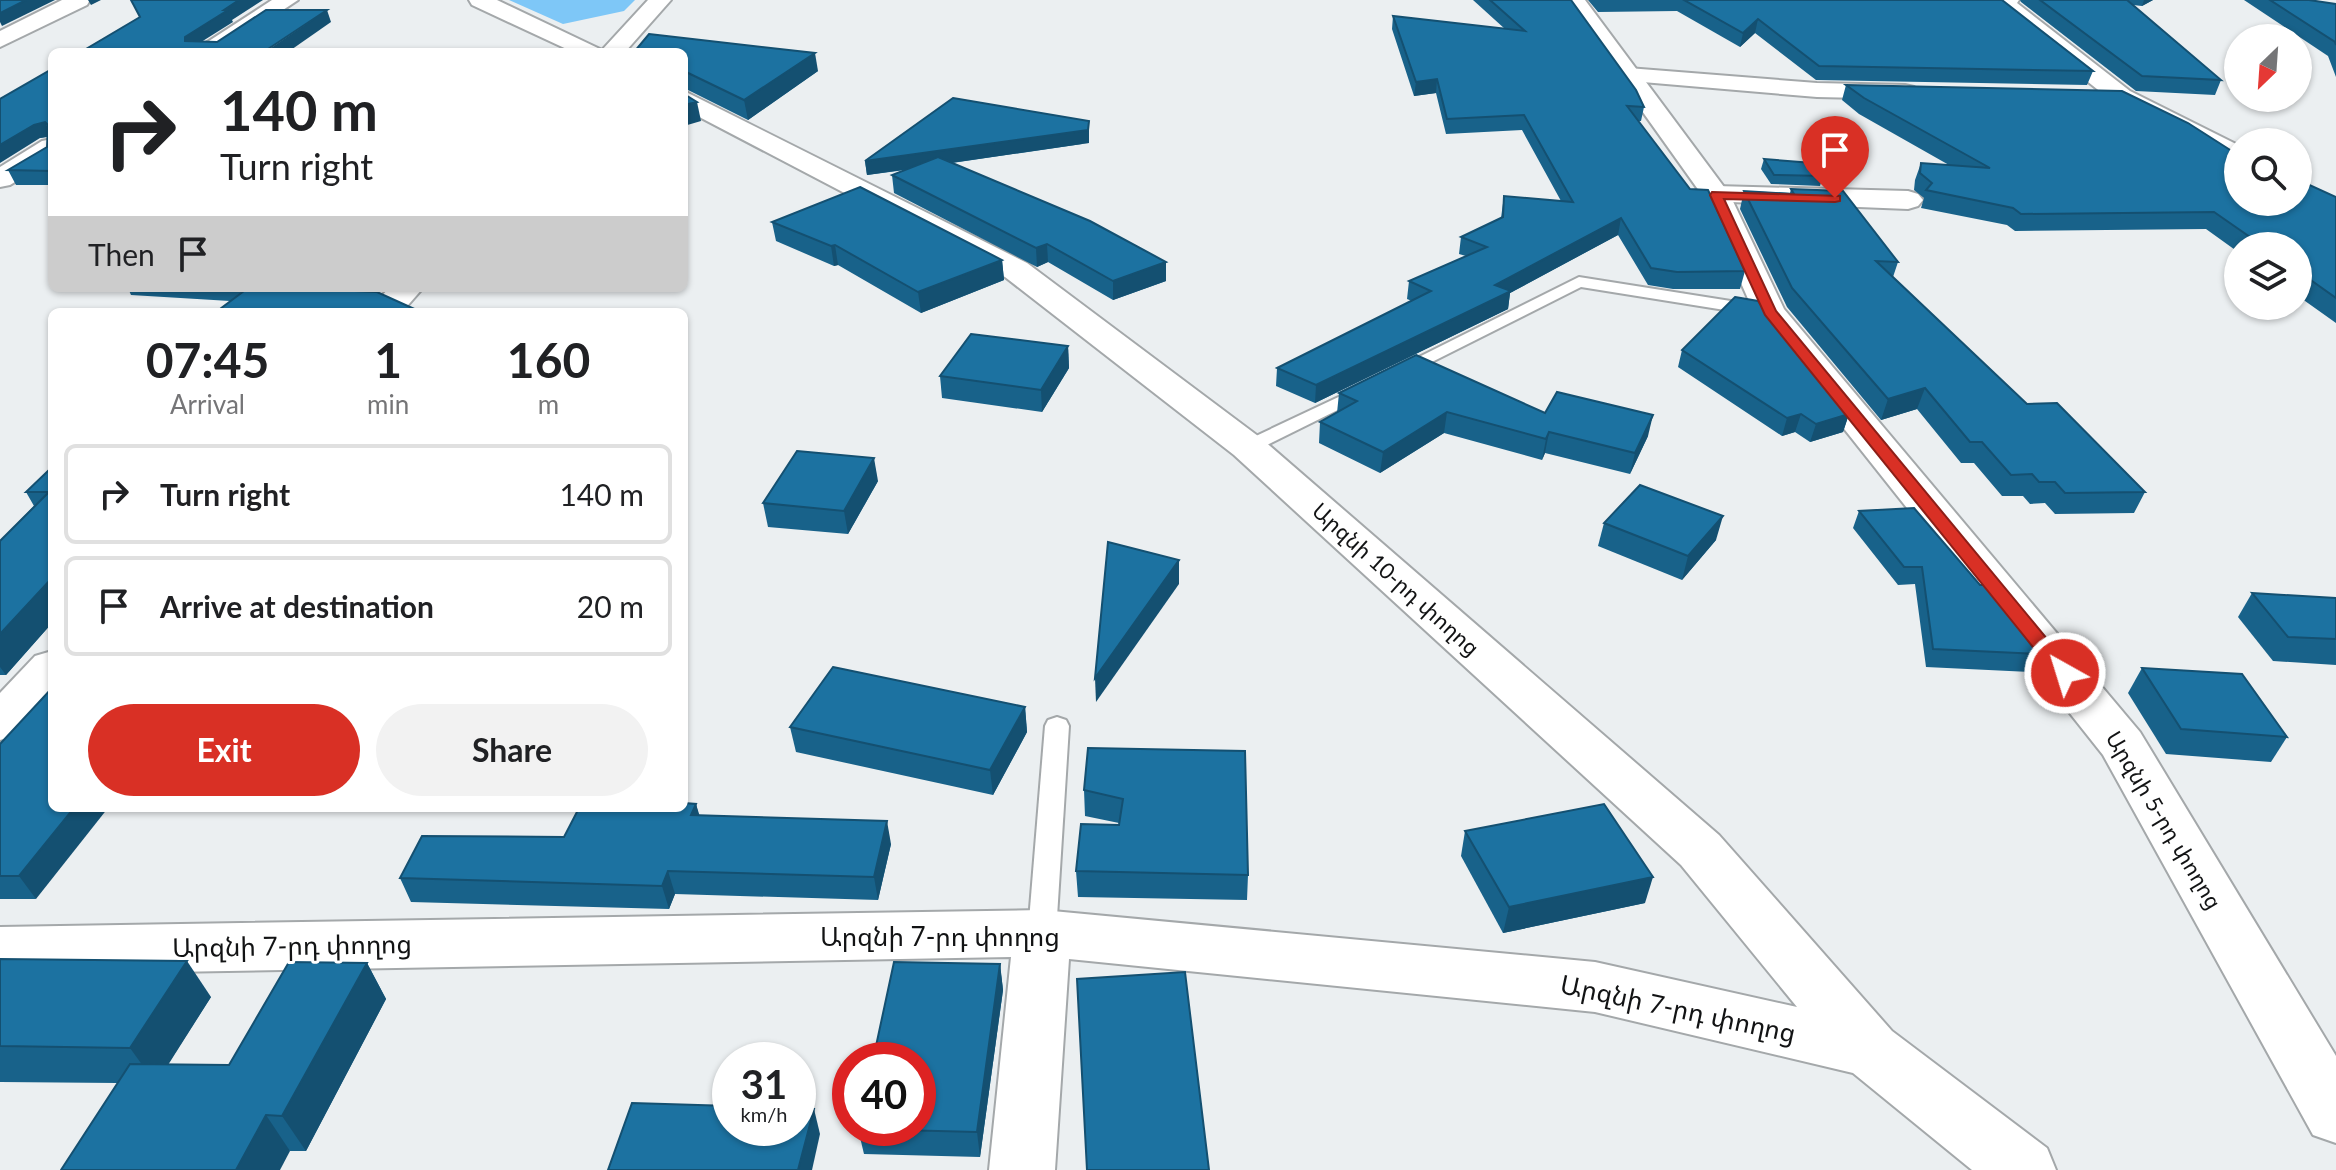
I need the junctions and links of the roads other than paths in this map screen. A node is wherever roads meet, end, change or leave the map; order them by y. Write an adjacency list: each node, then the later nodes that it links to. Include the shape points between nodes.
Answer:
1 (79, 0): 7 (street)
2 (287, 0): 8 (street)
3 (480, 0): 9 (street)
4 (660, 0): 10 (street)
5 (1574, 0): 11 (street, Արզնի 5-րդ փողոց)
6 (1999, 1): 14 (street)
7 (0, 40)
8 (210, 48)
9 (583, 48)
10 (616, 48)
11 (1628, 75): 12 (street, via 1817,90); 19 (street, Արզնի 5-րդ փողոց)
12 (1923, 92)
13 (2075, 95): 14 (street)
14 (2121, 96): 17 (street)
15 (688, 101): 24 (street, Արզնի 10-րդ փողոց, via 1016,270)
16 (48, 149): 18 (street)
17 (2224, 149)
18 (0, 179)
19 (1716, 195): 20 (street); 23 (street, Արզնի 5-րդ փողոց)
20 (1908, 200)
21 (403, 292): 22 (street)
22 (388, 308)
23 (1769, 312): 24 (lane, via 1579,282); 31 (street, Արզնի 5-րդ փողոց, via 2122,744)
24 (1248, 447): 30 (street, Արզնի 10-րդ փողոց, via 1700,850)
25 (48, 671): 26 (street)
26 (0, 723)
27 (1057, 726): 28 (lane)
28 (1042, 933): 29 (street, Արզնի 7-րդ փողոց); 30 (street, Արզնի 7-րդ փողոց, via 1595,987); 32 (street)
29 (0, 951)
30 (1870, 1050): 33 (street, Արզնի 10-րդ փողոց)
31 (2336, 1114)
32 (1022, 1170)
33 (2023, 1170)

